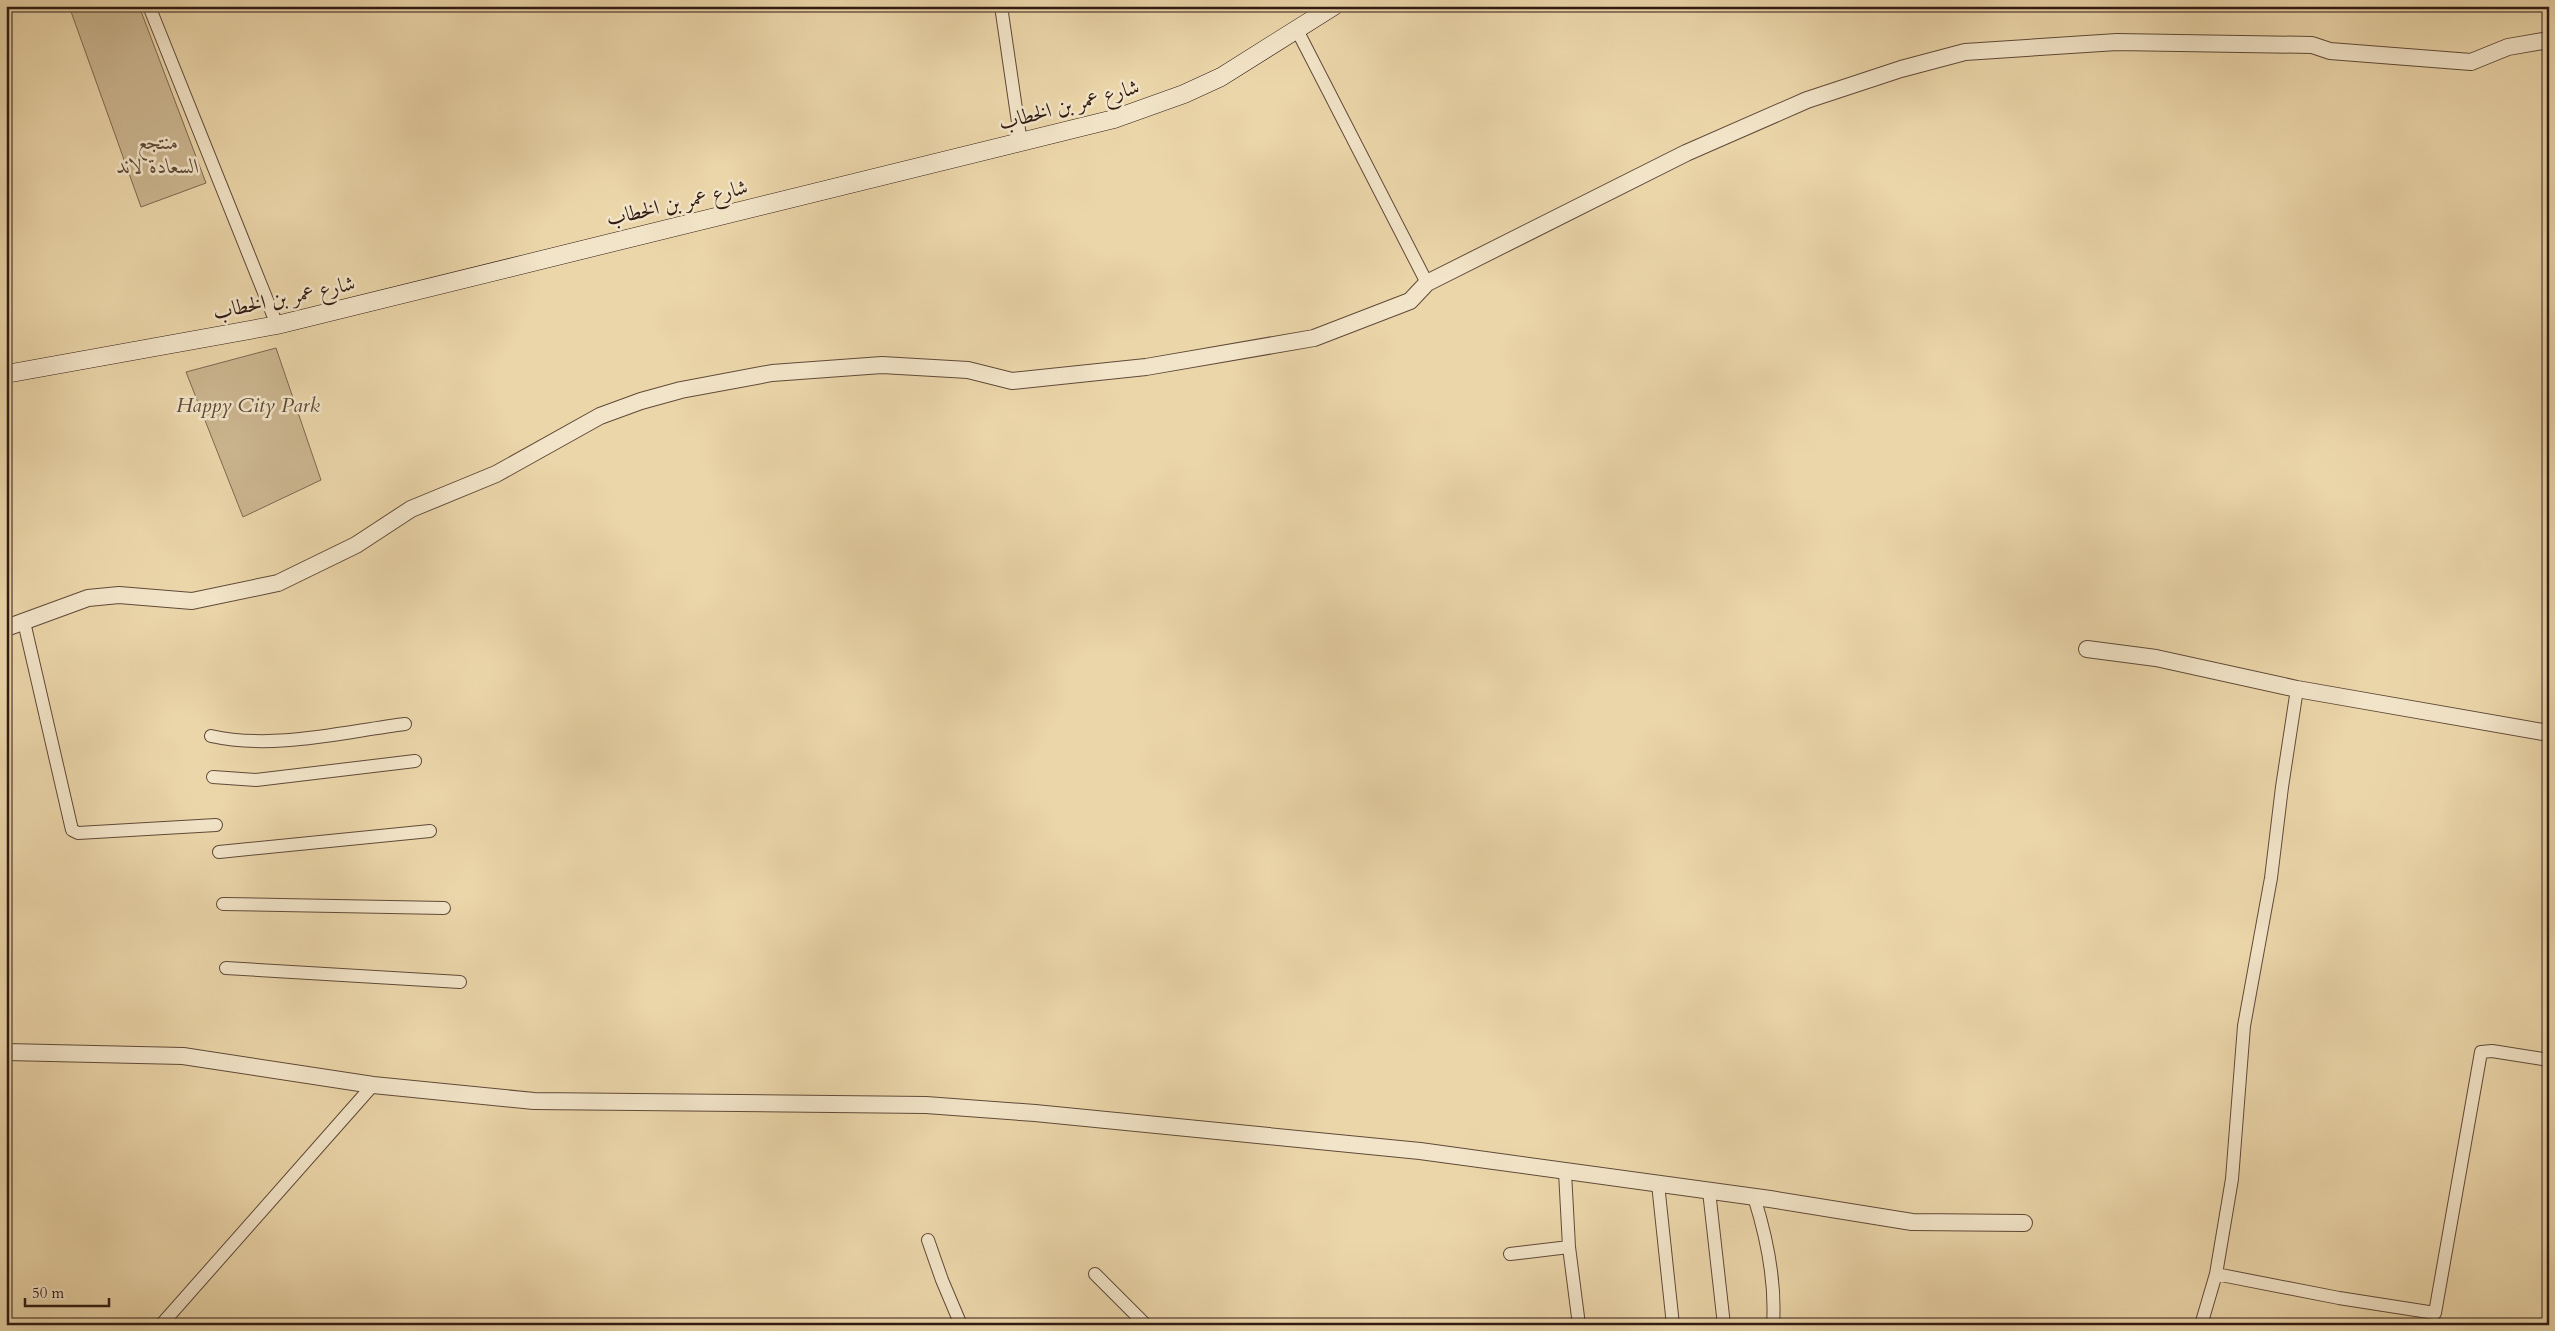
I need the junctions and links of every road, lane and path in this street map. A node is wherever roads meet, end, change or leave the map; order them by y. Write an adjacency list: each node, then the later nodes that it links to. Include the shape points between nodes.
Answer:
1 (149, 6): 8 (street)
2 (1001, 6): 6 (street)
3 (1334, 6): 4 (main road, شارع عمر بن الخطاب)
4 (1297, 30): 6 (main road, شارع عمر بن الخطاب, via 1221,77 1184,94 1114,119); 7 (street)
5 (2549, 40): 7 (street, via 2508,47 2472,62 2330,51 2312,45 2217,43 2099,42 1965,52 1807,100 1686,153)
6 (1021, 143): 8 (main road, شارع عمر بن الخطاب)
7 (1427, 283): 10 (street, via 1410,301 1314,338 1146,367 1012,381 968,370 882,365 772,373 681,390 641,400 600,416 496,474 411,510 356,546 278,583 192,601 119,595 88,598)
8 (277, 325): 9 (main road, شارع عمر بن الخطاب)
9 (6, 374)
10 (24, 622): 11 (street); 19 (street, via 72,830 78,833)
11 (6, 628)
12 (2087, 649): 13 (street, via 2156,658)
13 (2298, 689): 15 (street); 38 (street, via 2271,878 2244,1026 2232,1179)
14 (405, 724): 16 (street, via 273,741 238,742)
15 (2549, 732)
16 (211, 736)
17 (415, 761): 18 (street, via 256,780)
18 (213, 777)
19 (216, 825)
20 (430, 831): 21 (street)
21 (219, 852)
22 (223, 904): 23 (street)
23 (444, 908)
24 (226, 968): 25 (street)
25 (460, 982)
26 (6, 1052): 28 (street, via 183,1056)
27 (2549, 1060): 38 (street, via 2481,1052 2435,1313)
28 (373, 1085): 29 (street, via 534,1101 926,1105 1420,1151); 39 (street)
29 (1565, 1172): 30 (street); 35 (street)
30 (1658, 1184): 31 (street); 43 (street)
31 (1709, 1191): 32 (street); 44 (street)
32 (1754, 1196): 33 (street, via 1912,1222); 45 (street, via 1764,1230 1775,1298)
33 (2024, 1223)
34 (928, 1240): 40 (street)
35 (1570, 1247): 36 (street); 42 (street)
36 (1510, 1254)
37 (1095, 1274): 41 (street)
38 (2216, 1274): 46 (street)
39 (161, 1325)
40 (961, 1325)
41 (1146, 1325)
42 (1579, 1325)
43 (1673, 1325)
44 (1724, 1325)
45 (1773, 1325)
46 (2201, 1325)

